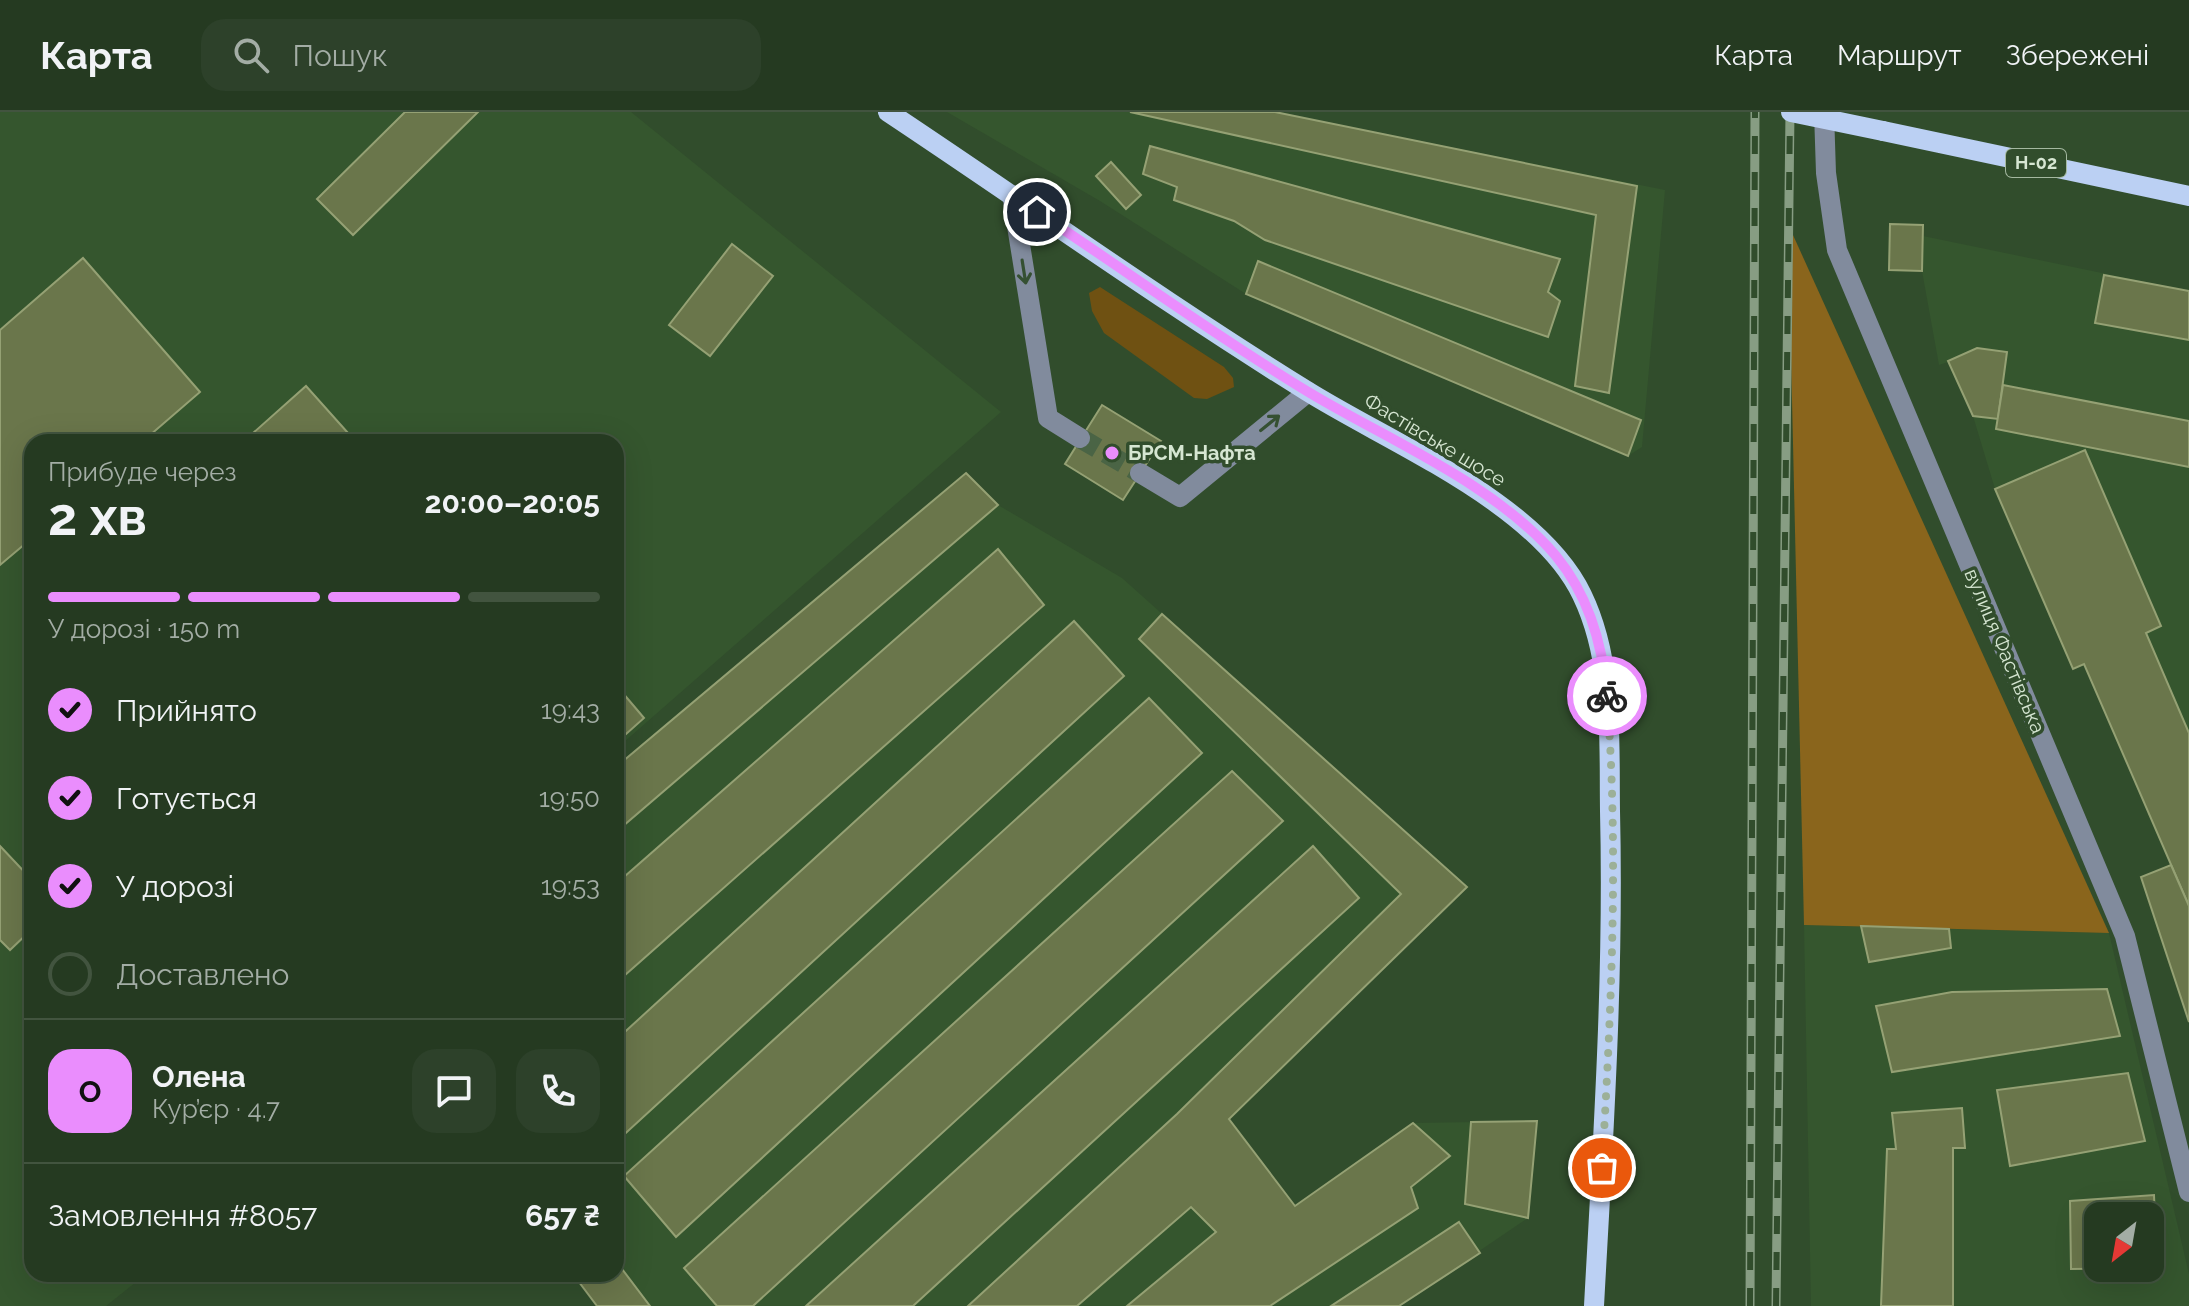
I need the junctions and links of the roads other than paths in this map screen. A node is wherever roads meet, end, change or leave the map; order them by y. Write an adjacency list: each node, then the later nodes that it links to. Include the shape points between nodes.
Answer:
1 (888, 112): 4 (main road, Фастівське шосе)
2 (1791, 112): 5 (main road, Н-02, bridge)
3 (1824, 112): 9 (lane, вулиця Фастівська, via 1837,250 2125,936)
4 (1012, 195): 6 (main road, Фастівське шосе); 7 (lane, one-way to 7, via 1048,418)
5 (2189, 196)
6 (1308, 392): 8 (lane, one-way to 6, via 1180,497); 10 (main road, Фастівське шосе, via 1467,483 1516,519 1556,556 1582,594 1604,660 1609,728 1609,1045)
7 (1080, 438)
8 (1140, 473)
9 (2189, 1192)
10 (1594, 1306)

